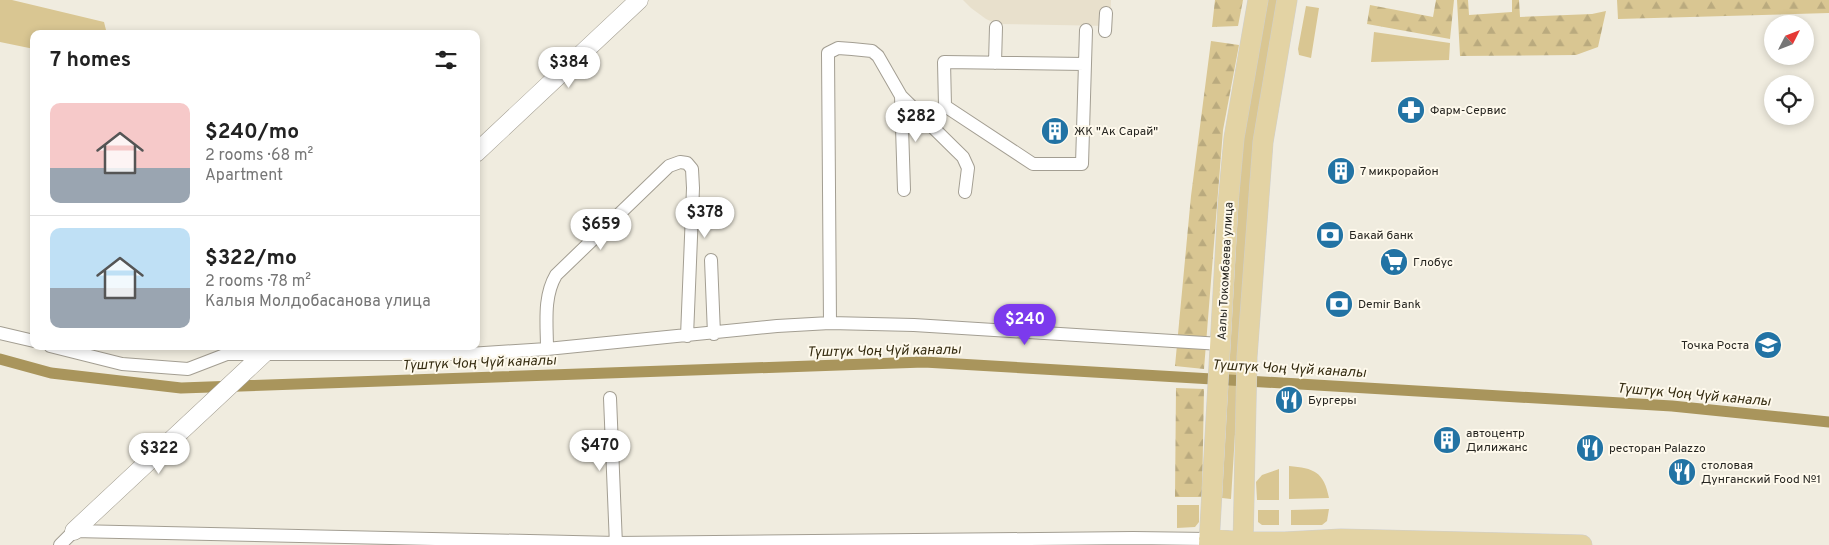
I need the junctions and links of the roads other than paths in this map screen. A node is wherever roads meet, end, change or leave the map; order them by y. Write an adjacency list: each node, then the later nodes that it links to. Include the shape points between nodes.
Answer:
1 (639, 0): 11 (street)
2 (1258, 0): 25 (main road, Аалы Токомбаева улица, via 1234,138)
3 (1287, 0): 30 (main road, via 1263,142 1247,357)
4 (1106, 13): 7 (street)
5 (996, 27): 8 (street)
6 (1086, 30): 9 (street)
7 (1105, 31)
8 (995, 63): 9 (street); 9 (street, via 944,62 945,106 1033,164 1082,164)
9 (1085, 64)
10 (901, 96): 12 (street); 13 (street, via 963,157 968,168); 15 (street, via 878,56 872,52 838,48 828,53)
11 (480, 150)
12 (904, 190)
13 (966, 192)
14 (711, 260): 17 (street)
15 (830, 323): 17 (street); 25 (street, via 924,326)
16 (0, 333): 19 (street)
17 (714, 334): 18 (street)
18 (687, 336): 20 (street); 20 (street, via 693,188 692,170 680,162 669,166 556,275 547,302)
19 (30, 340)
20 (547, 348): 24 (street)
21 (66, 350): 22 (street, via 122,364 188,369 227,354)
22 (268, 350): 23 (street); 27 (street)
23 (466, 350)
24 (480, 350)
25 (1221, 350): 28 (main road, Аалы Токомбаева улица)
26 (610, 398): 31 (street)
27 (67, 540): 31 (street)
28 (1209, 542): 29 (street, via 1133,538); 30 (main road)
29 (805, 543): 31 (street)
30 (1243, 543): 32 (main road, via 1341,539)
31 (616, 544)
32 (1582, 545)

